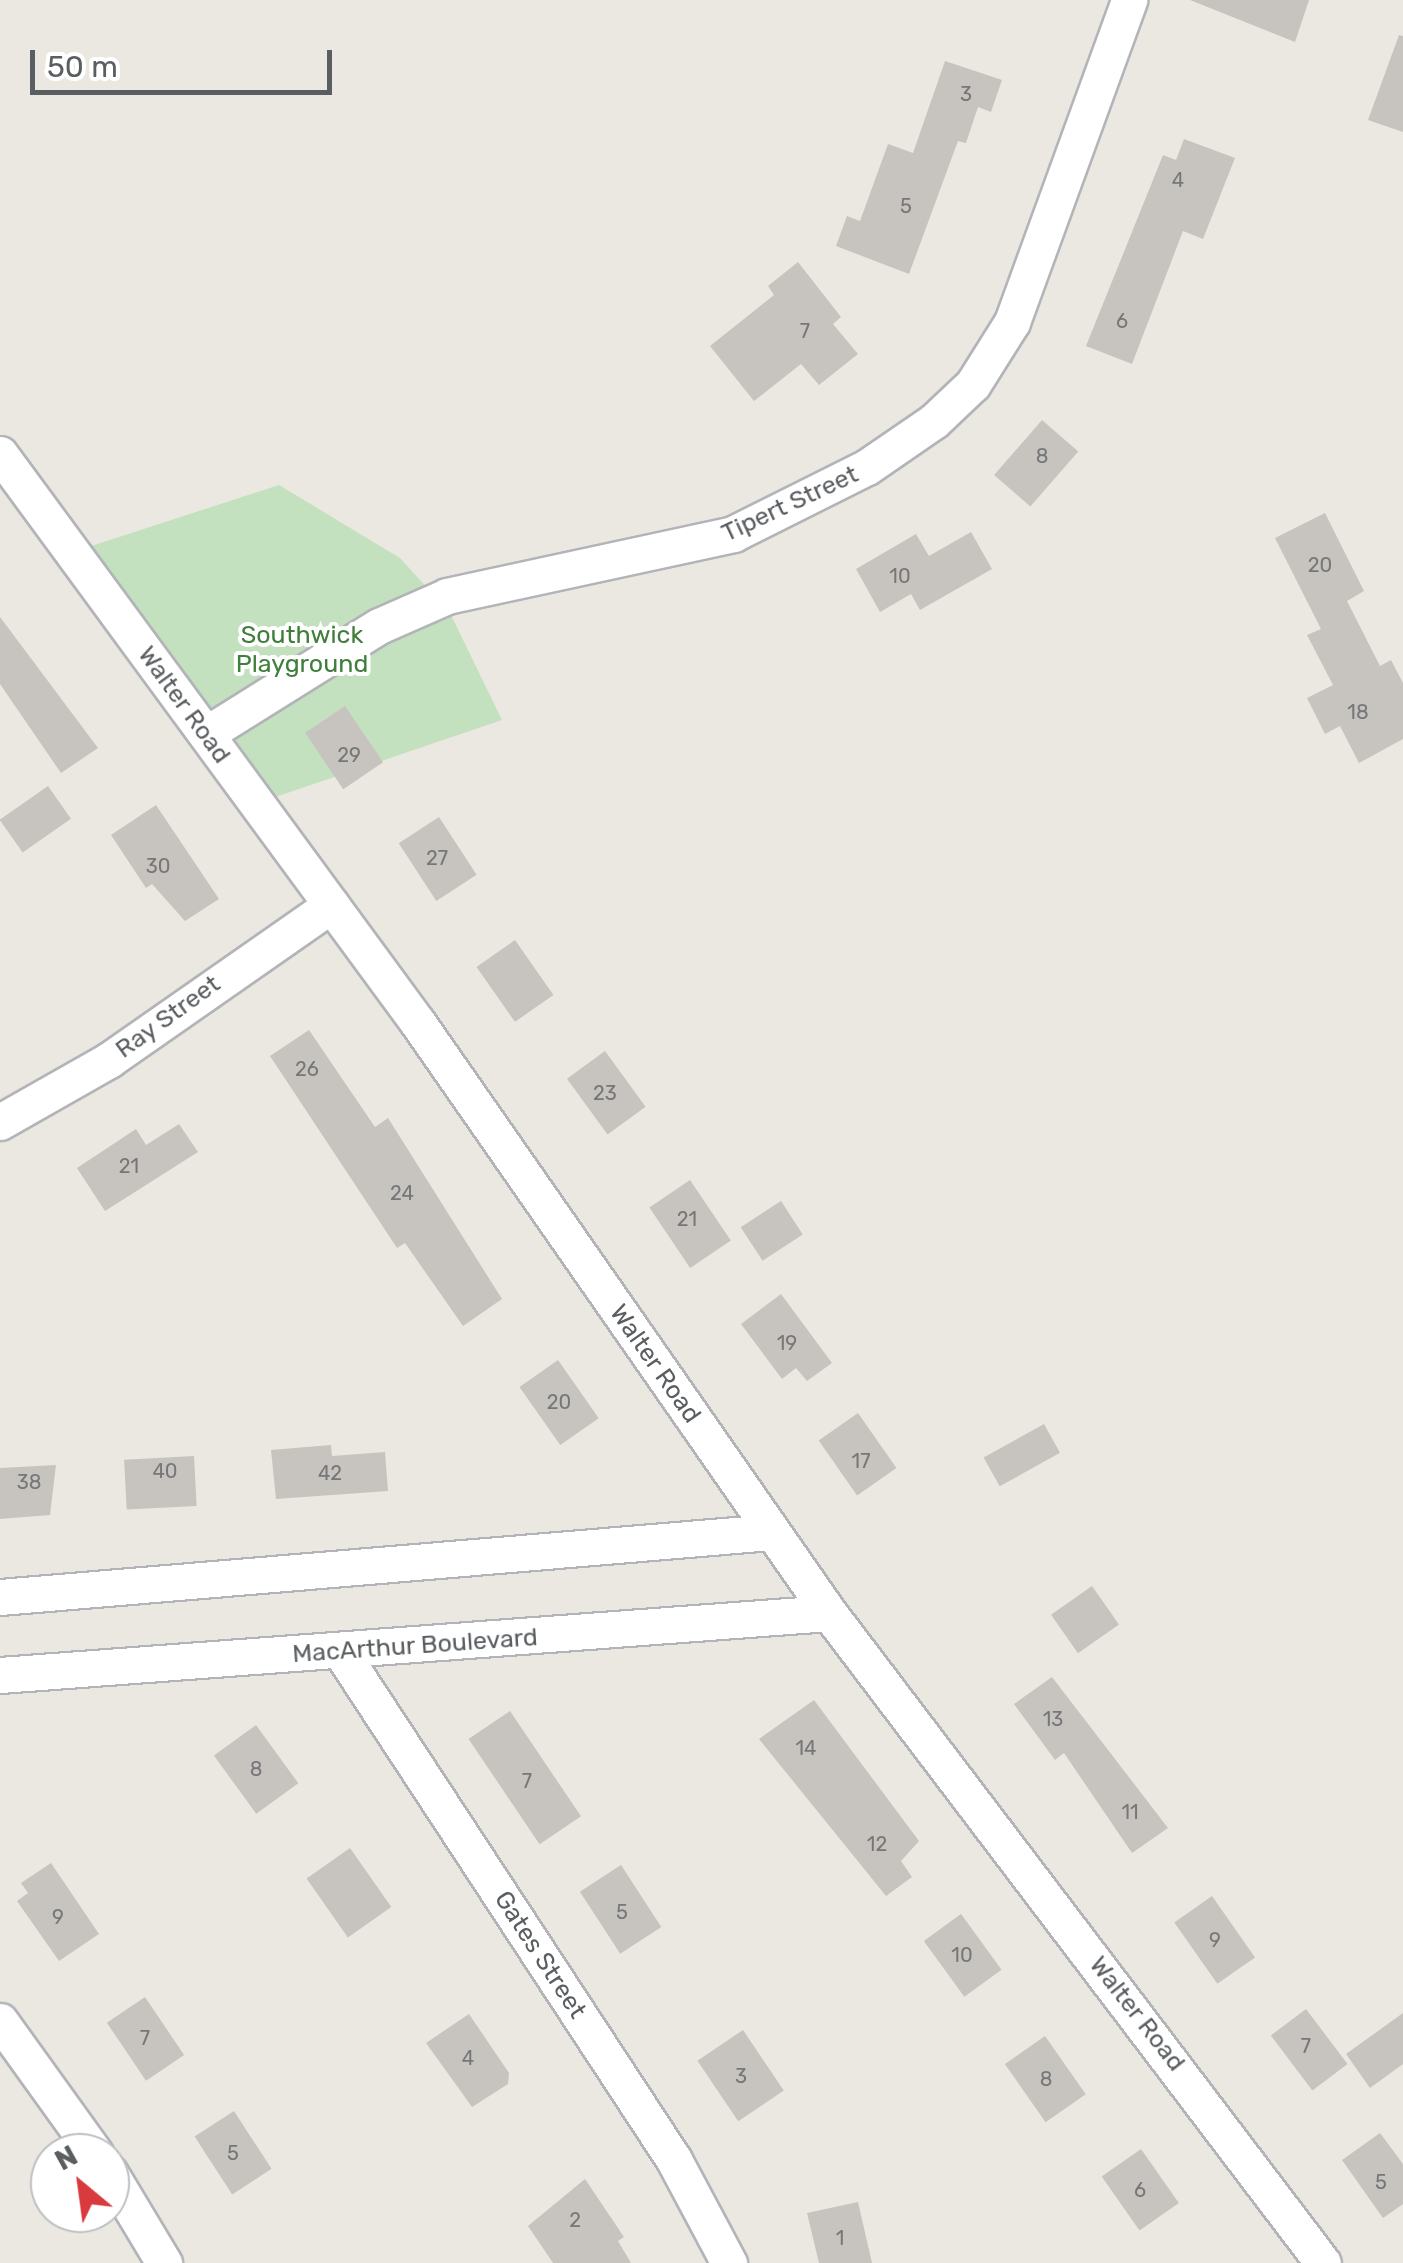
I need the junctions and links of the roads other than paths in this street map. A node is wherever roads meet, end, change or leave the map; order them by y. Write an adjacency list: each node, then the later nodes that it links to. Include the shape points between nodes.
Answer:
1 (1129, 0): 3 (street, Tipert Street, via 1012,322 973,384 934,421 867,467 733,534 447,596 379,626)
2 (0, 454): 3 (street, Walter Road)
3 (206, 734): 4 (street, Walter Road)
4 (332, 905): 5 (street, Ray Street, via 108,1060); 6 (street, Walter Road)
5 (0, 1122)
6 (771, 1532): 7 (street); 8 (street, Walter Road)
7 (0, 1596)
8 (829, 1613): 9 (street, MacArthur Boulevard); 16 (street, Walter Road)
9 (341, 1652): 10 (street, MacArthur Boulevard); 15 (street, Gates Street, via 674,2160)
10 (0, 1675)
11 (0, 2021): 12 (street)
12 (81, 2133)
13 (130, 2206): 14 (street)
14 (164, 2263)
15 (729, 2263)
16 (1323, 2263)

